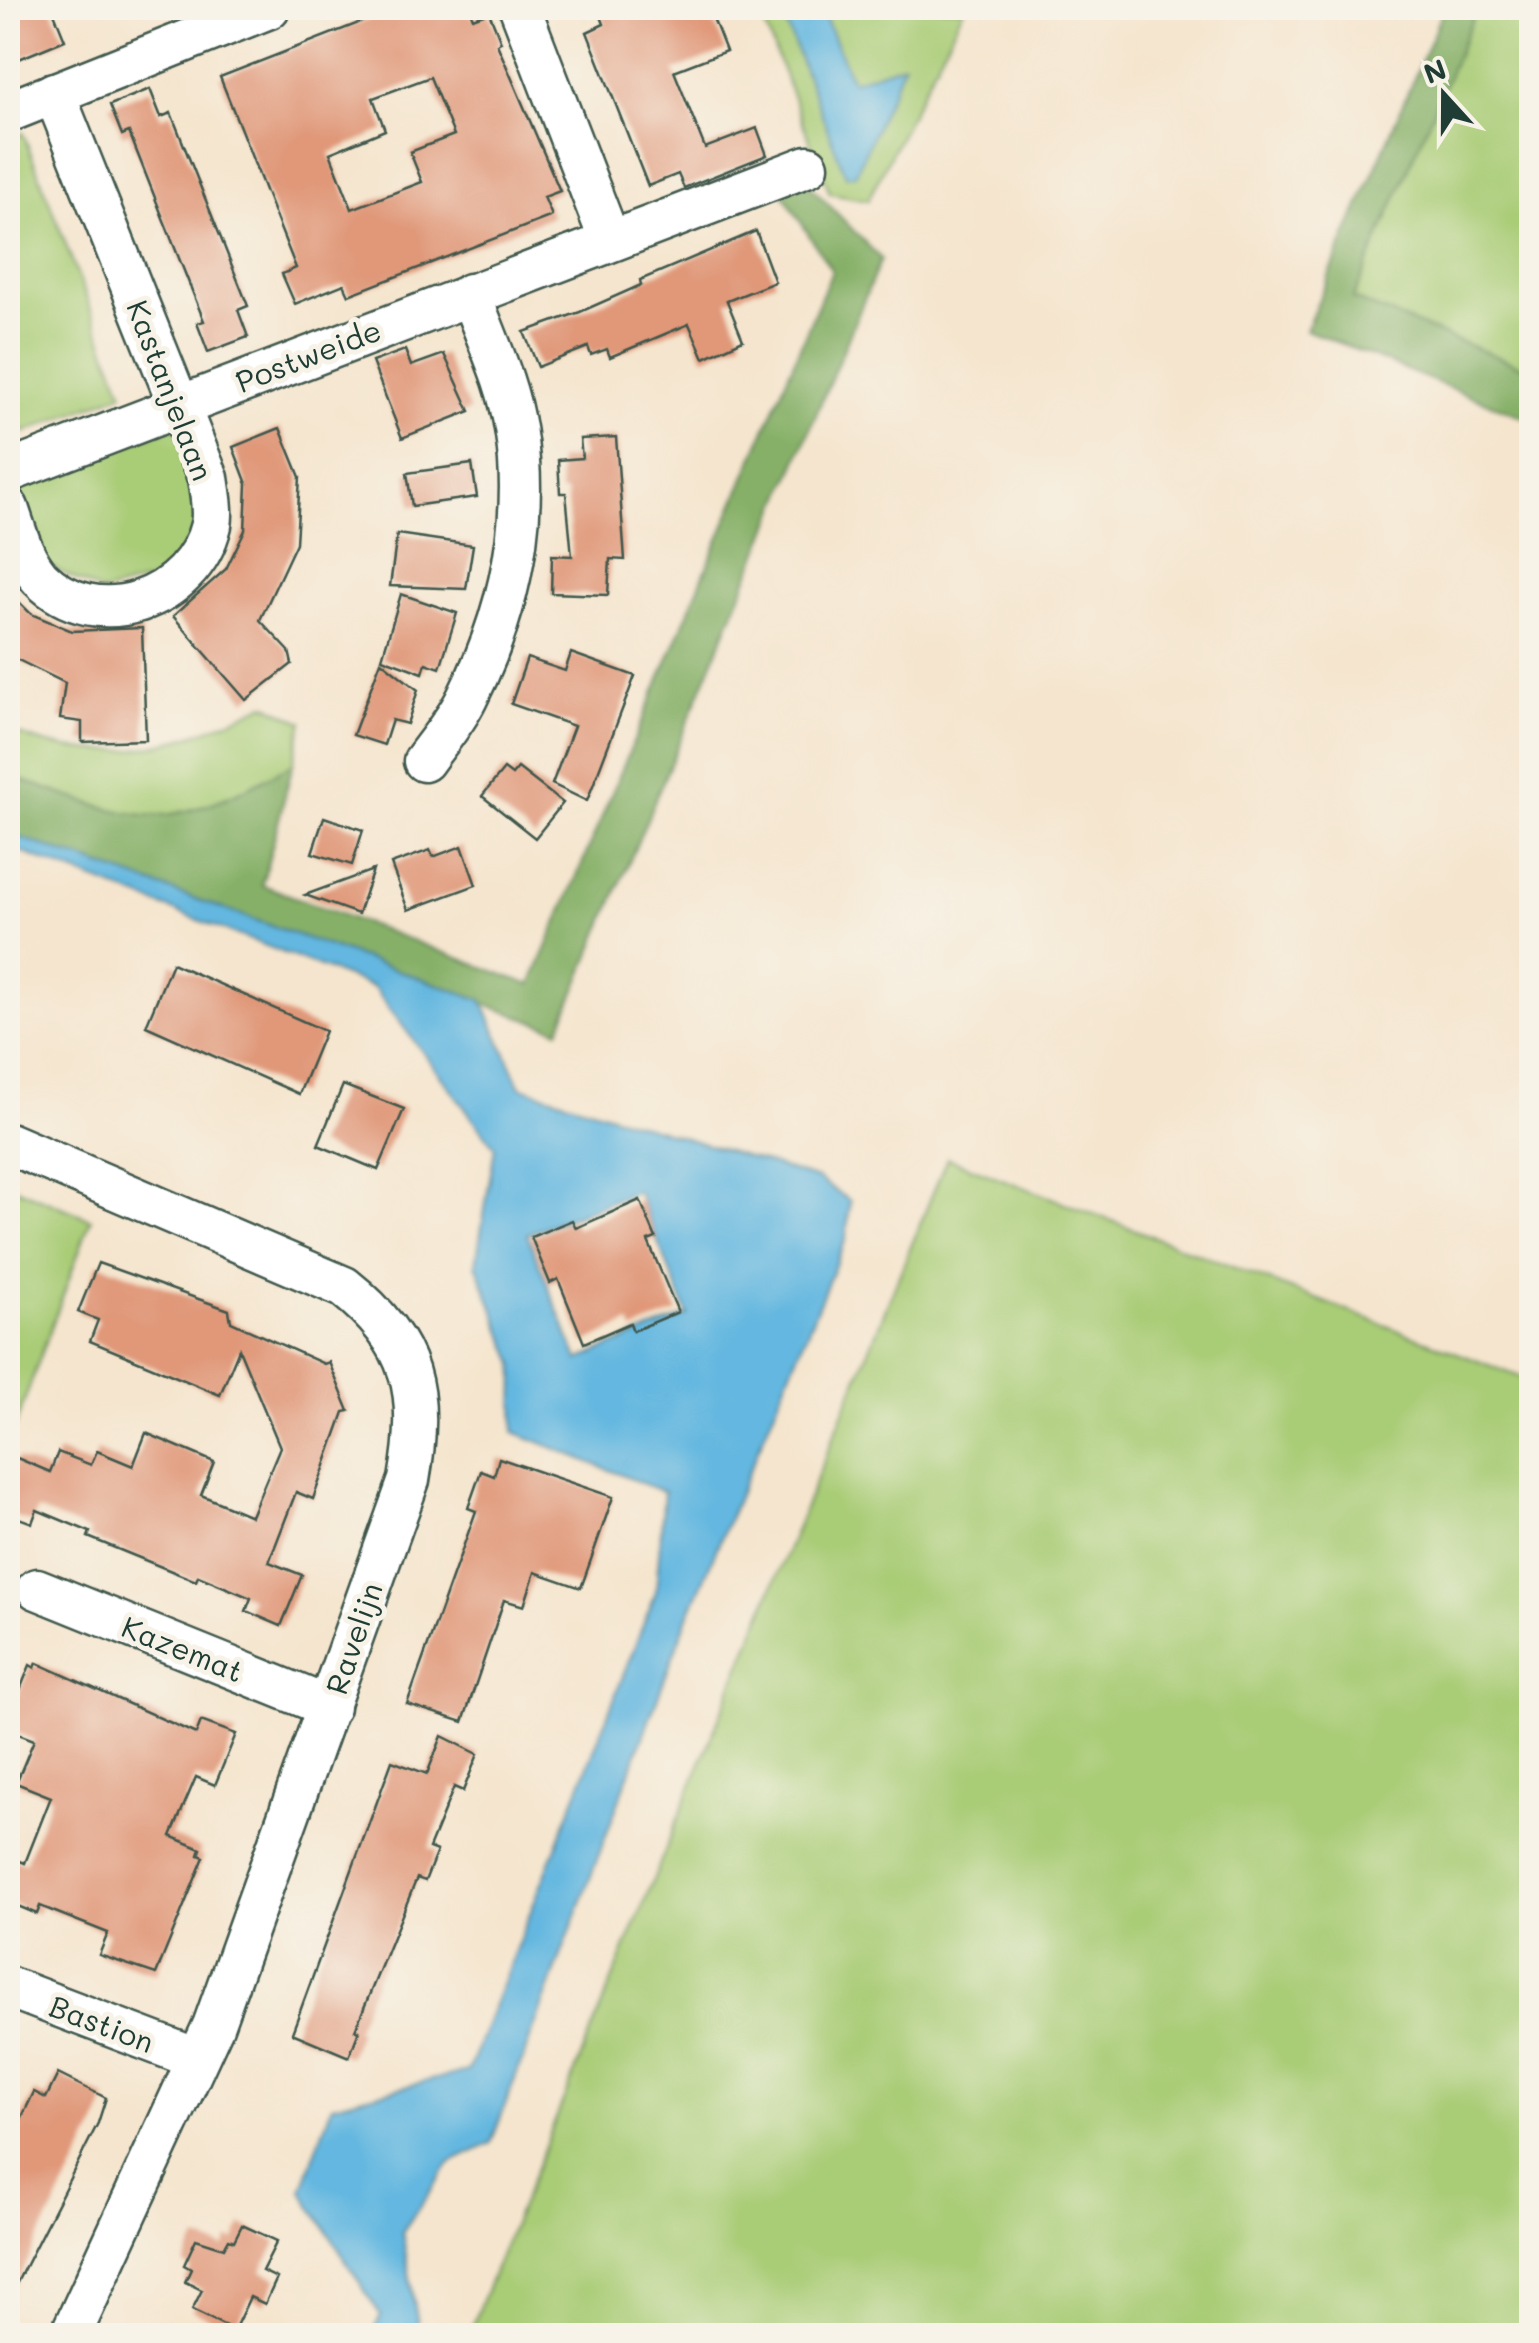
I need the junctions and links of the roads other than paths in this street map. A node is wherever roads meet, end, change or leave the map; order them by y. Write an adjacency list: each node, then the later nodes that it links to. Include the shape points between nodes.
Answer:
1 (269, 8): 3 (street)
2 (520, 8): 6 (street)
3 (54, 93): 4 (street); 8 (street, Kastanjelaan)
4 (8, 112)
5 (808, 166): 6 (street, Postweide)
6 (610, 240): 7 (street, Postweide)
7 (470, 294): 8 (street, Postweide); 11 (street, via 504,383 518,449 514,566 502,617 466,702)
8 (179, 405): 9 (street, Postweide); 10 (street, Kastanjelaan, via 208,478 211,524 184,576 150,600 115,607 78,604 42,580)
9 (8, 472)
10 (8, 508)
11 (424, 761)
12 (8, 1143): 14 (street, Ravelijn, via 344,1287 393,1335 417,1395 418,1430 409,1480)
13 (37, 1589): 14 (street, Kazemat)
14 (329, 1707): 16 (street, Ravelijn)
15 (8, 1986): 16 (street, Bastion)
16 (196, 2059): 17 (street, Ravelijn)
17 (70, 2336)

